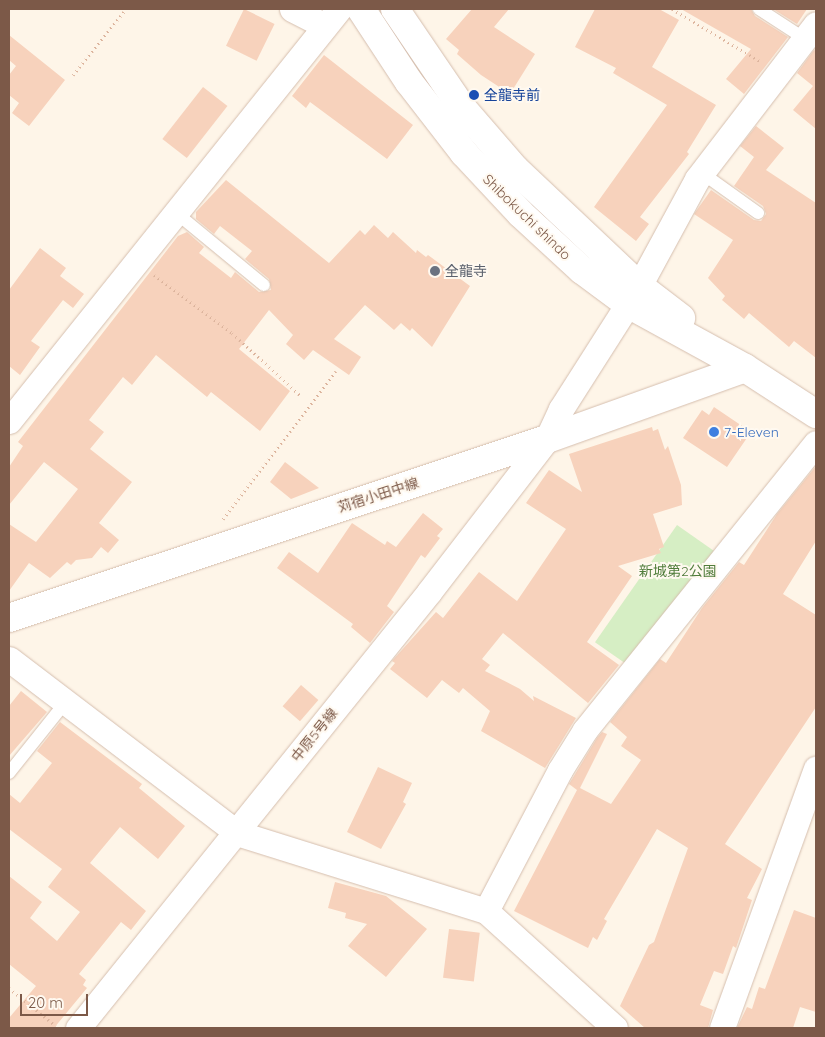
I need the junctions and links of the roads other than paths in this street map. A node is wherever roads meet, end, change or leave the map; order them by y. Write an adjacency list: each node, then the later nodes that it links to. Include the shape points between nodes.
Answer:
1 (292, 9): 5 (street)
2 (361, 9): 11 (street, Shibokuchi shindo, via 409,82 464,153 521,214 582,270)
3 (395, 9): 11 (street, Shibokuchi shindo, via 462,109)
4 (759, 9): 6 (lane)
5 (332, 17): 8 (street)
6 (811, 35): 7 (street, 中原5号線)
7 (702, 173): 9 (lane); 11 (street, 中原5号線)
8 (175, 212): 10 (lane); 14 (street)
9 (758, 213)
10 (264, 285)
11 (633, 295): 12 (street, Shibokuchi shindo); 15 (street, 中原5号線, via 561,409)
12 (746, 368): 13 (street, Shibokuchi shindo); 15 (street, 苅宿小田中線)
13 (816, 414)
14 (9, 421)
15 (547, 439): 17 (street, 苅宿小田中線); 22 (street, 中原5号線)
16 (816, 444): 23 (street, via 585,730 560,770)
17 (9, 618)
18 (9, 660): 19 (street)
19 (64, 704): 21 (lane); 22 (street)
20 (816, 769): 26 (street)
21 (9, 773)
22 (237, 833): 23 (street); 25 (street, 中原5号線)
23 (486, 911): 24 (street)
24 (607, 1025)
25 (78, 1028)
26 (722, 1028)

